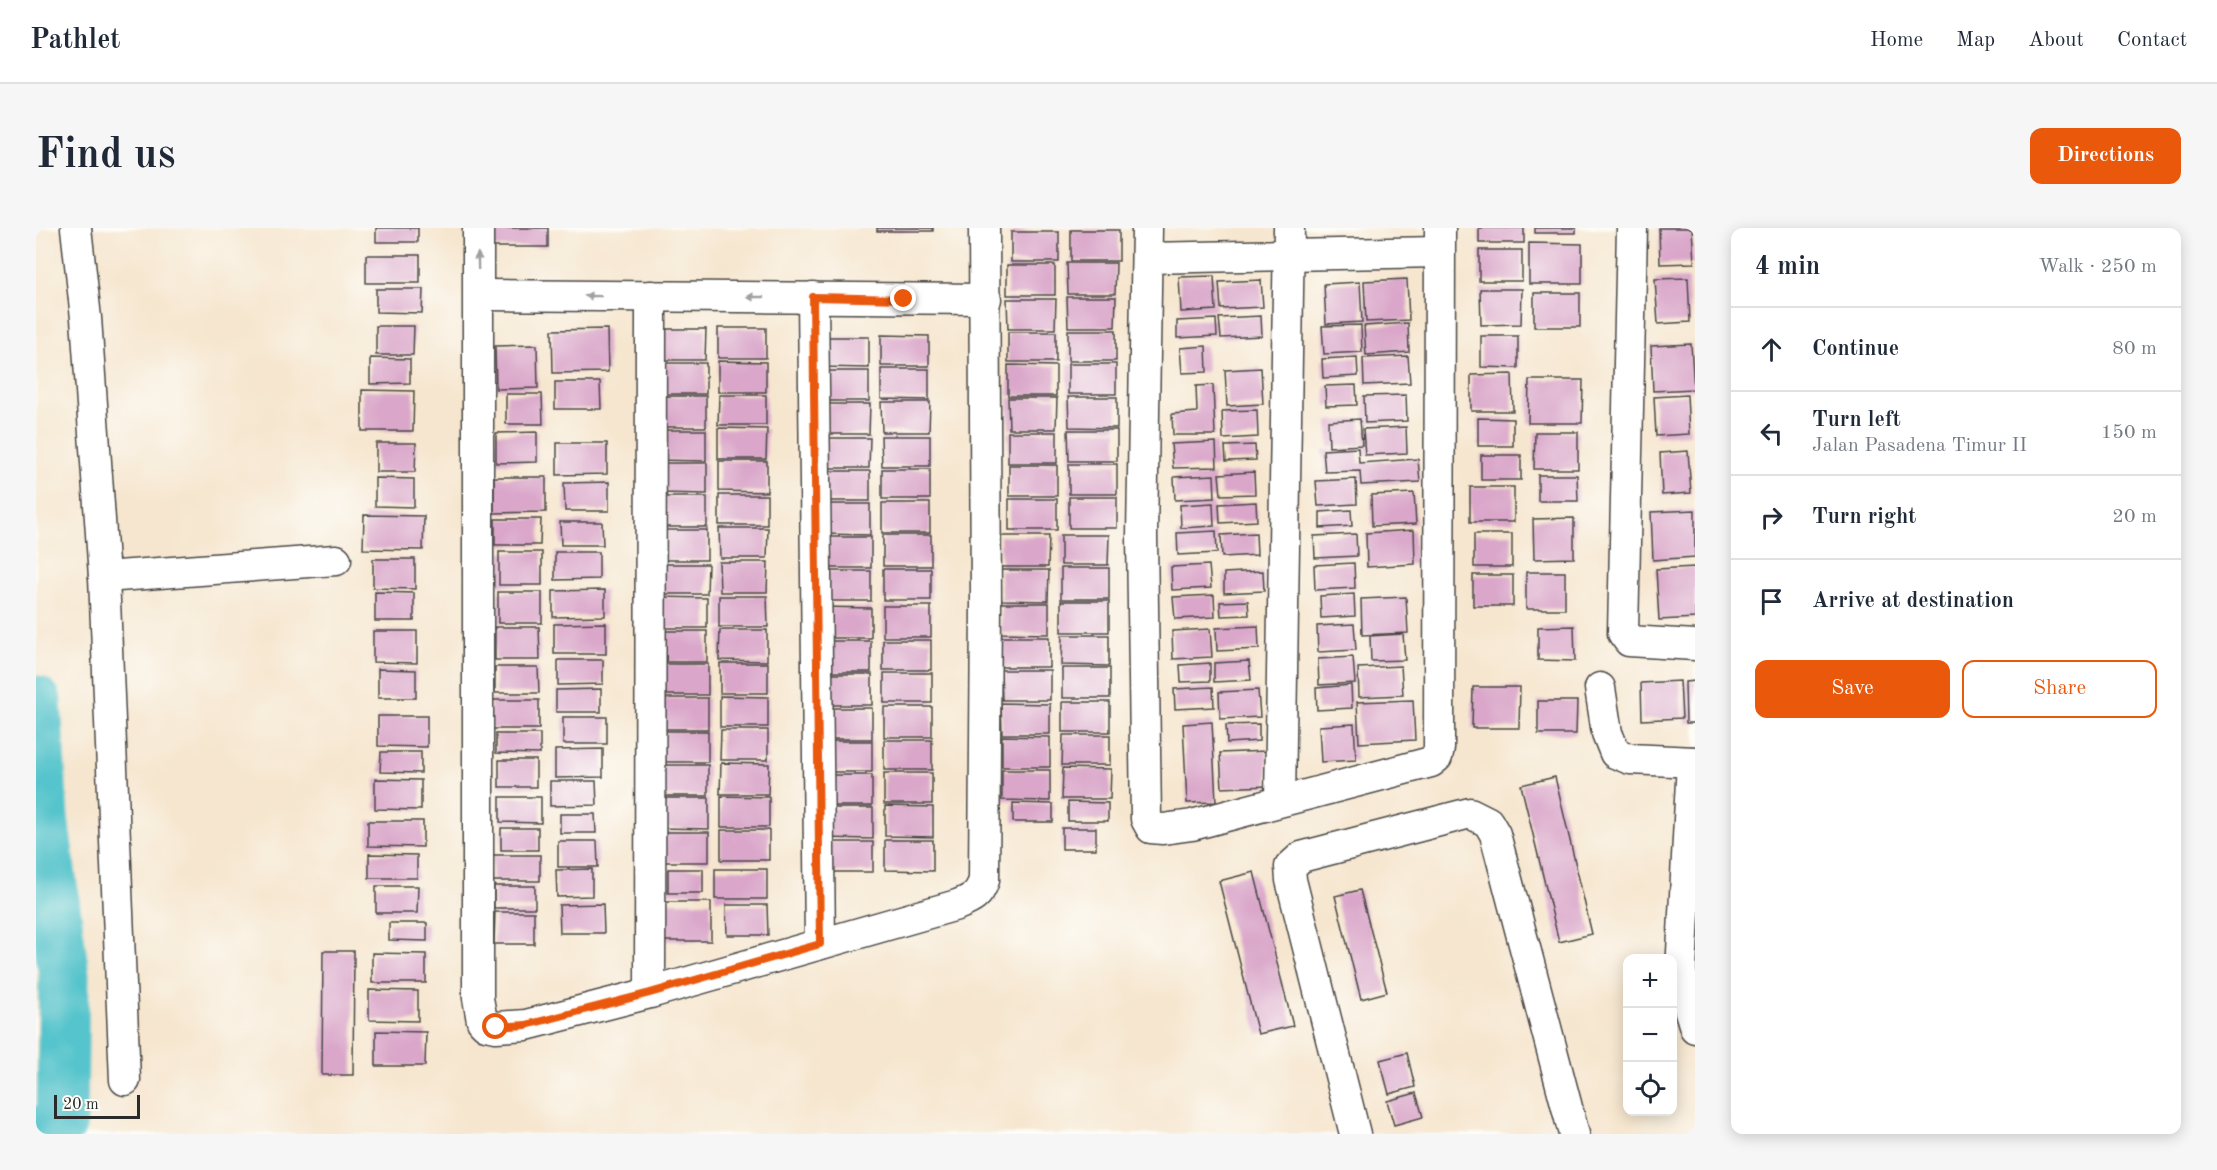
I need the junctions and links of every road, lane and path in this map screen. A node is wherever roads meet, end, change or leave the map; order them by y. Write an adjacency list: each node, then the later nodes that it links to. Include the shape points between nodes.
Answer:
1 (76, 228): 14 (street)
2 (478, 228): 9 (street, one-way to 2)
3 (984, 228): 12 (street)
4 (1147, 228): 8 (street)
5 (1632, 228): 15 (street, via 1623,633 1629,640)
6 (1440, 240): 7 (street); 18 (street, via 1438,753 1431,762)
7 (1289, 241): 8 (street); 18 (street)
8 (1147, 258): 18 (street, via 1142,536 1147,821 1155,829 1179,828)
9 (479, 295): 10 (street, one-way to 9); 20 (street, via 479,1015 488,1026 515,1027)
10 (651, 296): 11 (street, one-way to 10); 20 (street)
11 (813, 297): 12 (street); 19 (street)
12 (986, 299): 19 (street, via 981,891 975,898 957,905)
13 (336, 560): 14 (street)
14 (104, 577): 22 (street)
15 (1695, 645)
16 (1600, 688): 17 (street, via 1615,753 1630,759)
17 (1693, 762): 21 (street, via 1681,971)
18 (1280, 801)
19 (820, 944): 20 (street)
20 (650, 993)
21 (1695, 1028)
22 (125, 1080)
23 (1355, 1134): 24 (street, via 1290,867 1301,857 1470,813 1488,822 1495,834)
24 (1574, 1134)

